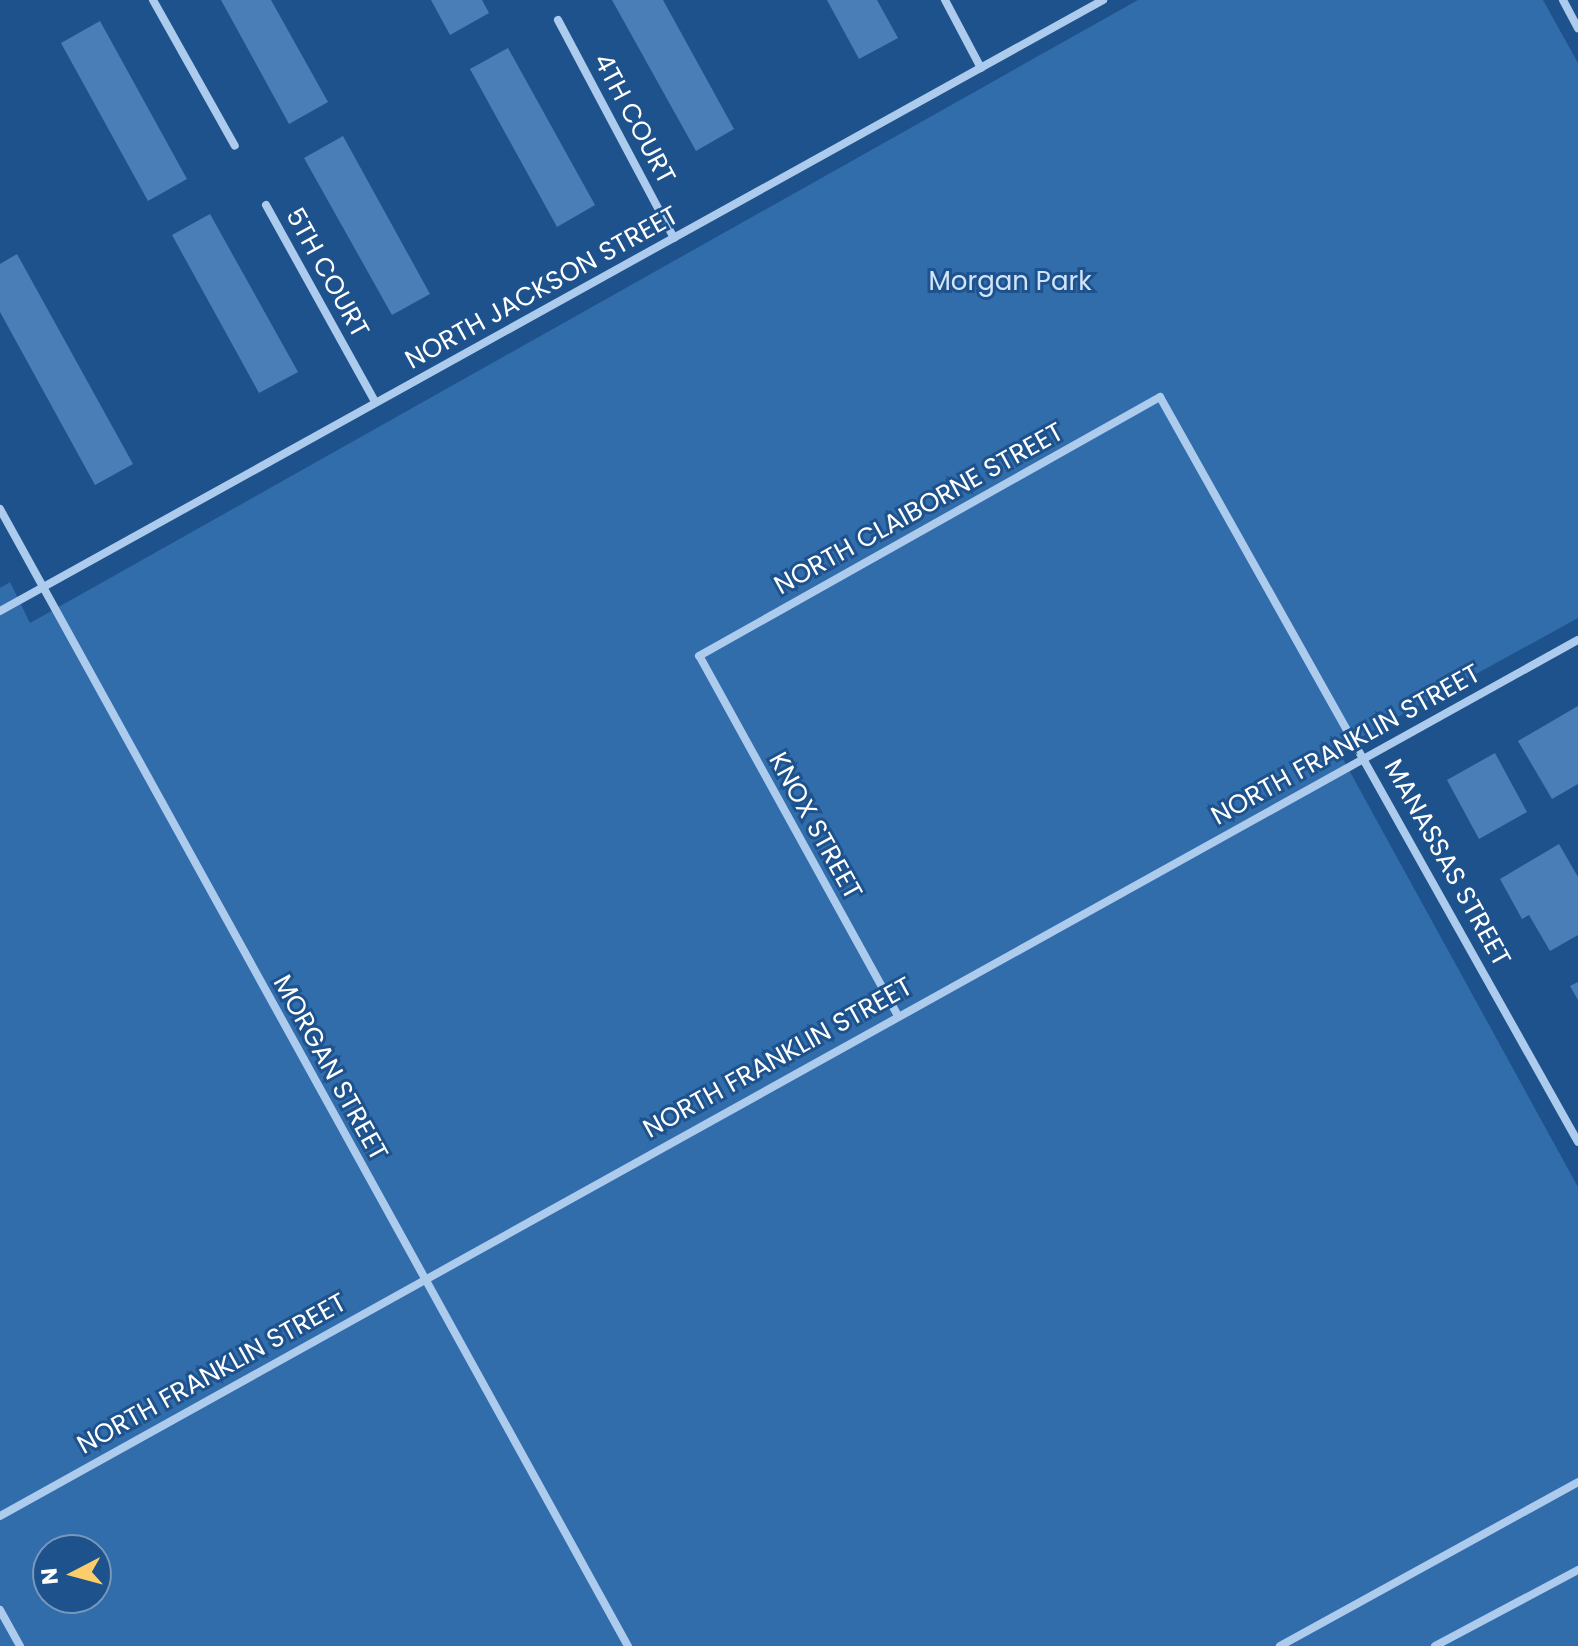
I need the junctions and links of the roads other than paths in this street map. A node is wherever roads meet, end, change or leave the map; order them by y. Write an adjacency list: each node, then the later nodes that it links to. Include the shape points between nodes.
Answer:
1 (153, 0): 8 (street)
2 (945, 0): 7 (street)
3 (1103, 0): 7 (street, NORTH JACKSON STREET)
4 (1563, 0): 6 (street)
5 (558, 20): 10 (street, 4TH COURT)
6 (1578, 28)
7 (981, 68): 10 (street, NORTH JACKSON STREET)
8 (235, 146)
9 (266, 205): 12 (street, 5TH COURT)
10 (674, 238): 12 (street, NORTH JACKSON STREET)
11 (1160, 397): 17 (street, NORTH CLAIBORNE STREET); 18 (street, MANASSAS STREET)
12 (375, 402): 14 (street, NORTH JACKSON STREET)
13 (0, 509): 14 (street, MORGAN STREET)
14 (43, 587): 15 (street, NORTH JACKSON STREET); 21 (street, MORGAN STREET)
15 (0, 611)
16 (1578, 640): 18 (street, NORTH FRANKLIN STREET)
17 (699, 656): 19 (street, KNOX STREET)
18 (1366, 758): 19 (street, NORTH FRANKLIN STREET); 20 (street, MANASSAS STREET)
19 (897, 1014): 21 (street, NORTH FRANKLIN STREET)
20 (1578, 1142)
21 (424, 1278): 23 (street, NORTH FRANKLIN STREET); 27 (street, MORGAN STREET)
22 (1578, 1482): 28 (street)
23 (0, 1516)
24 (1578, 1570): 29 (street)
25 (0, 1610): 26 (street)
26 (20, 1646)
27 (628, 1646)
28 (1280, 1646)
29 (1435, 1646)

